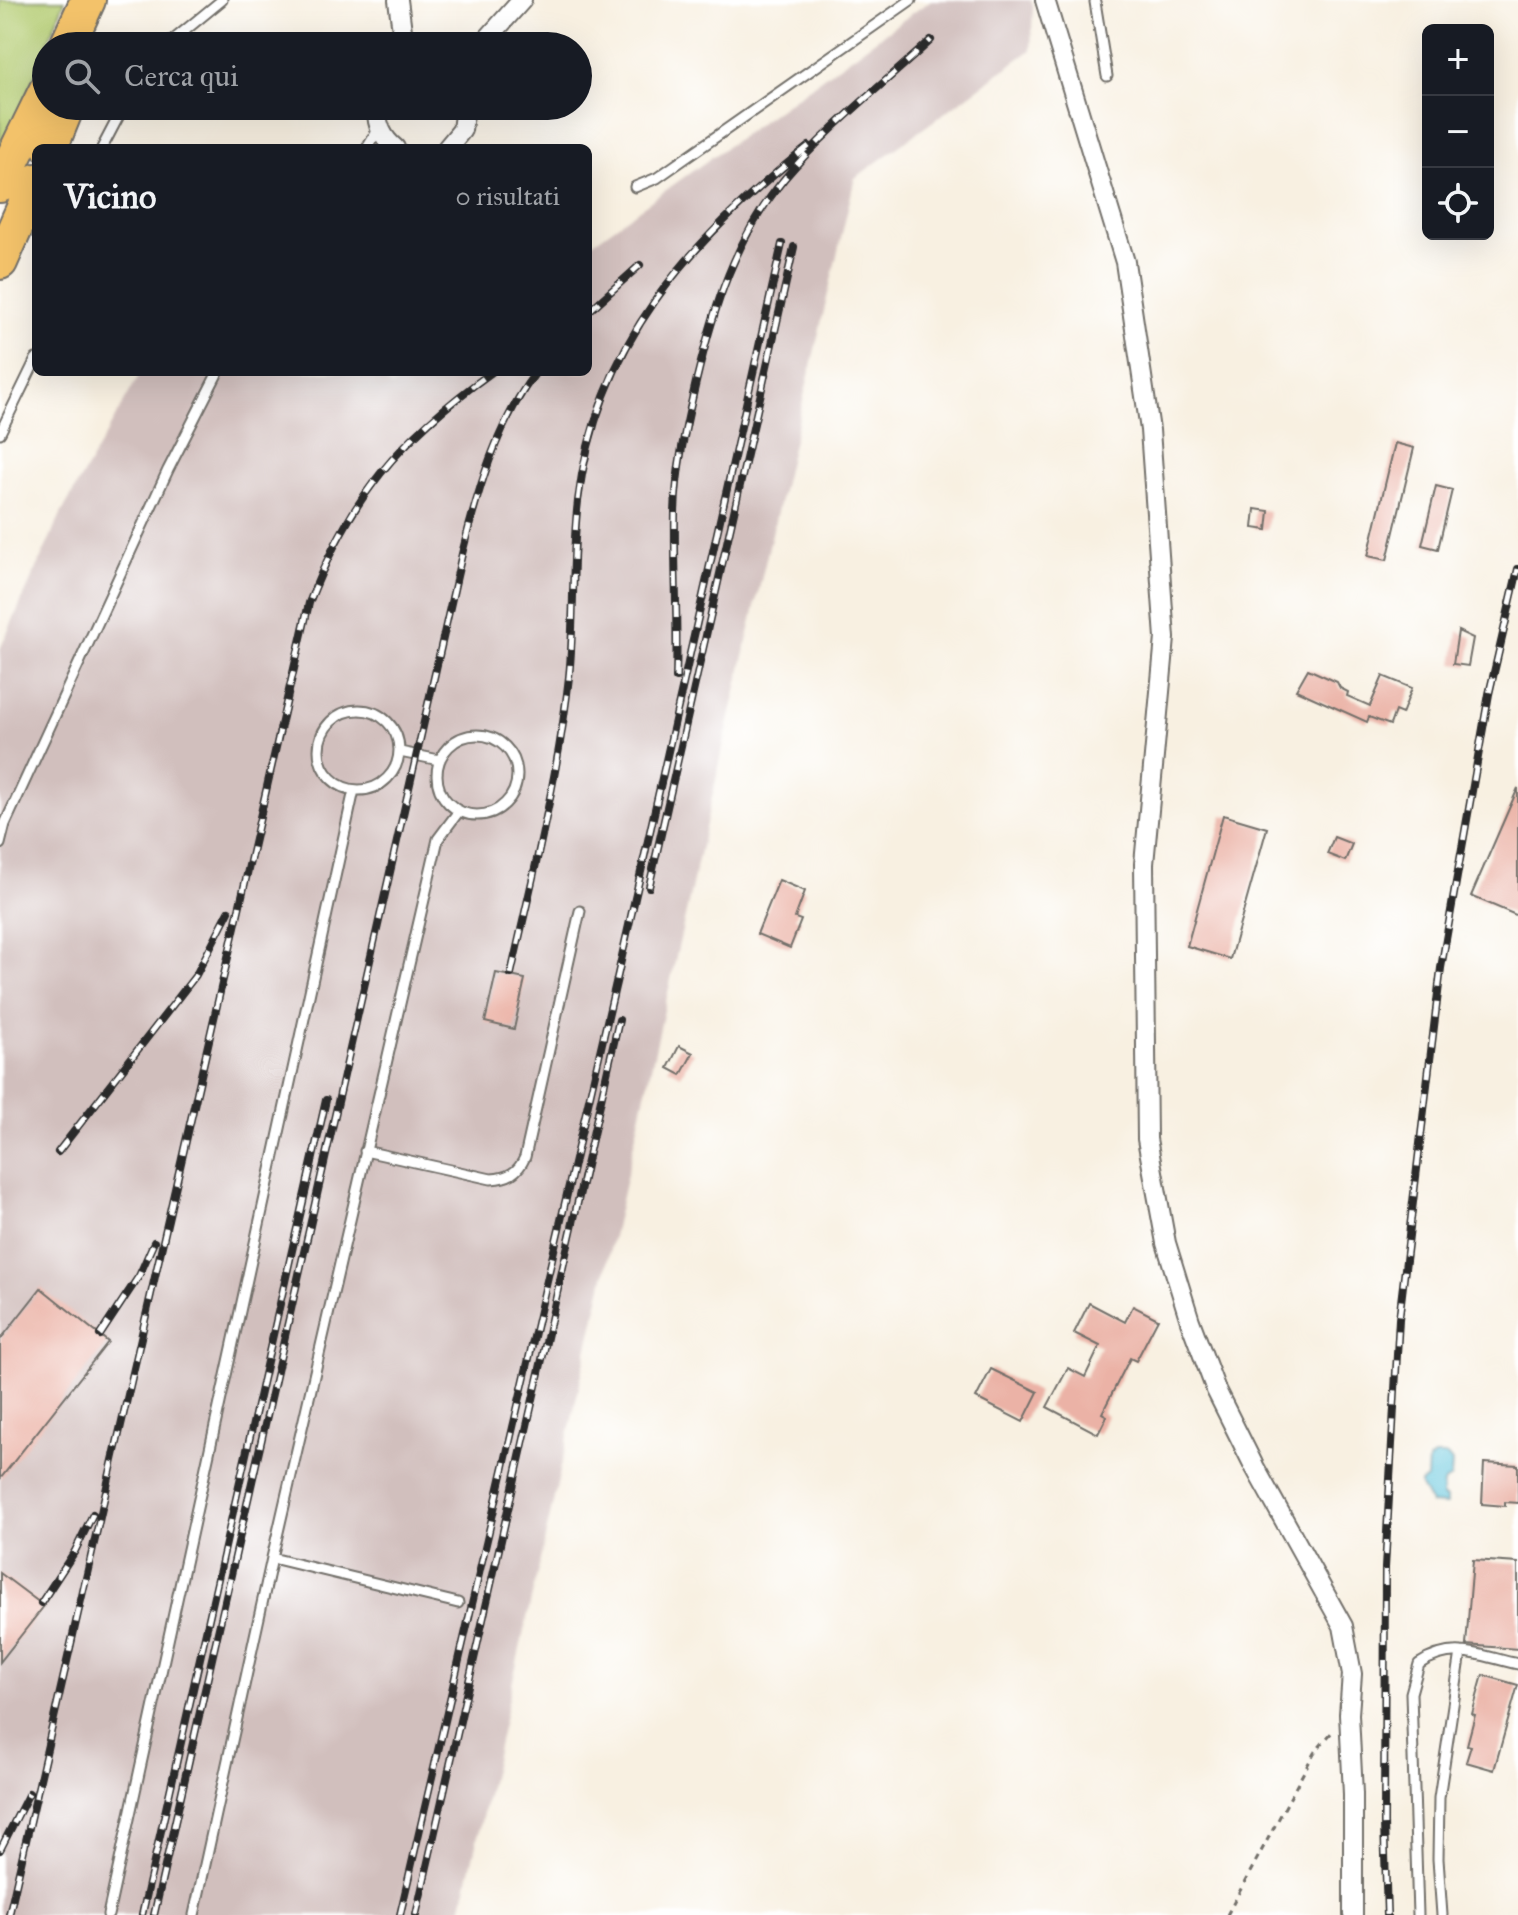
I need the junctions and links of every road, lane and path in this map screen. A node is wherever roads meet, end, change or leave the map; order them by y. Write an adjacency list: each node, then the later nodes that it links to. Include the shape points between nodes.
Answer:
1 (88, 0): 9 (highway)
2 (107, 0): 10 (highway)
3 (222, 0): 11 (lane)
4 (398, 0): 12 (street)
5 (522, 0): 13 (street)
6 (911, 0): 27 (lane, via 657,178)
7 (1095, 2): 14 (lane)
8 (1046, 3): 43 (street, via 1125,262 1150,430 1165,638 1144,864 1147,1139 1166,1243 1216,1390 1343,1626 1352,1674)
9 (86, 32)
10 (91, 32)
11 (183, 32)
12 (402, 32)
13 (493, 32)
14 (1107, 76)
15 (35, 120): 26 (highway)
16 (61, 120): 21 (highway)
17 (117, 120): 22 (lane)
18 (378, 120): 20 (street)
19 (463, 120): 25 (street)
20 (379, 128): 23 (lane); 24 (street)
21 (52, 144)
22 (104, 144)
23 (369, 144)
24 (392, 144)
25 (450, 144)
26 (12, 177): 28 (highway)
27 (635, 187)
28 (0, 262)
29 (32, 367): 31 (lane)
30 (216, 376): 36 (lane)
31 (0, 433)
32 (400, 752): 33 (lane); 34 (lane, via 390,777 367,790); 34 (lane, via 393,727 371,711 345,712 333,719 324,729 319,754 323,767 341,786)
33 (439, 760): 35 (lane, via 437,783); 35 (lane, via 456,740 481,734 504,745 517,767 514,793 496,811)
34 (354, 790): 44 (lane)
35 (459, 811): 38 (lane, via 438,839)
36 (0, 844)
37 (580, 911): 38 (lane, via 525,1157 516,1171 491,1179)
38 (365, 1151): 39 (lane)
39 (272, 1558): 40 (lane); 45 (lane)
40 (458, 1603)
41 (1461, 1652): 42 (lane); 48 (lane, via 1434,1654 1419,1664 1411,1693); 49 (lane, via 1439,1798)
42 (1518, 1664)
43 (1349, 1714): 46 (path, via 1314,1753); 47 (street)
44 (108, 1915)
45 (194, 1915)
46 (1227, 1915)
47 (1353, 1915)
48 (1418, 1915)
49 (1442, 1915)

